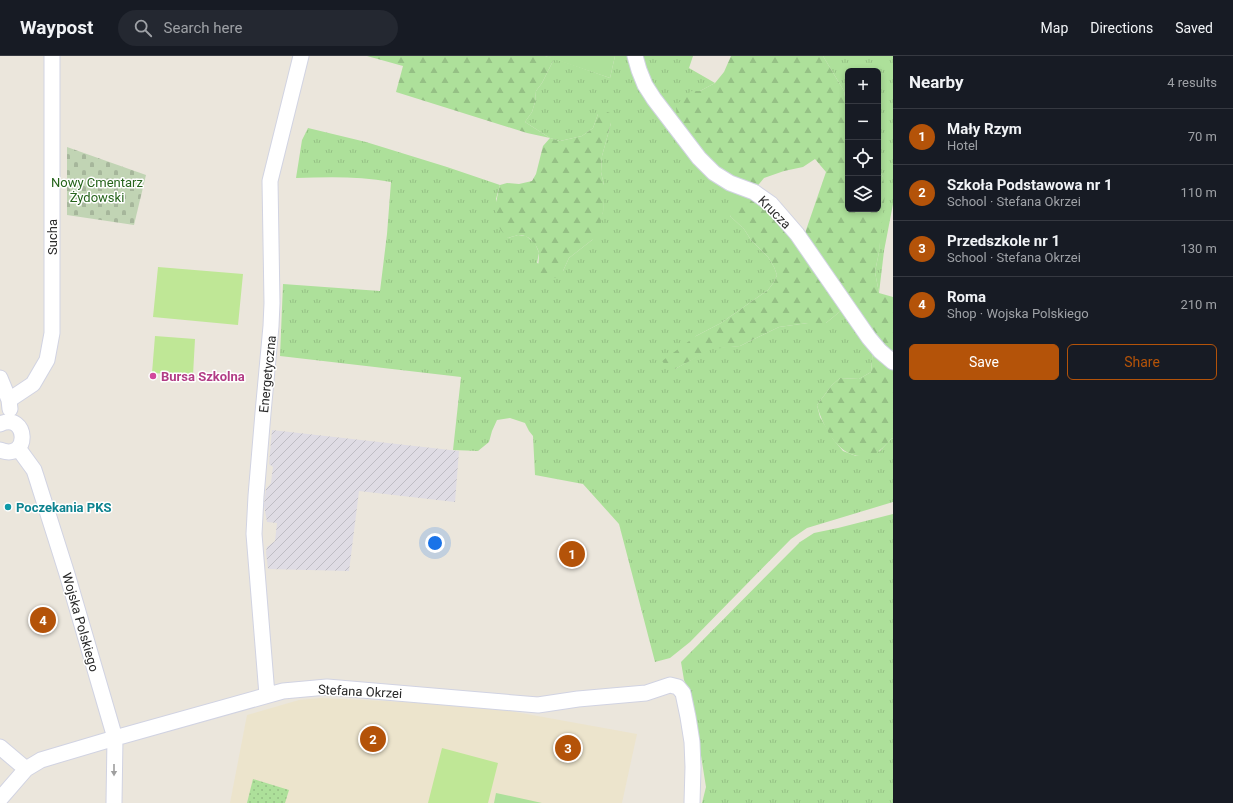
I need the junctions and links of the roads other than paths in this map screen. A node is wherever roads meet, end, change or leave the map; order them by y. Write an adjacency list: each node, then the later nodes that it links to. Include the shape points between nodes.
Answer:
1 (52, 56): 6 (street, Sucha, via 52,333 48,360 33,384)
2 (301, 56): 10 (street, Energetyczna, via 270,181 272,318 254,534)
3 (635, 56): 4 (street, Krucza, via 645,85 654,100 699,158 714,173 730,183 754,192 775,209 797,234 869,338)
4 (893, 362)
5 (0, 378): 6 (street)
6 (9, 400): 7 (street)
7 (5, 423): 8 (street, via 14,423 22,432 23,438)
8 (18, 448): 9 (street, via 12,452); 11 (street, Wojska Polskiego, via 34,470)
9 (0, 450)
10 (267, 696): 11 (street, Stefana Okrzei); 16 (street, Stefana Okrzei, via 283,691 327,687 538,705 646,693 670,685 678,687 683,693 692,742)
11 (115, 738): 13 (street, Stefana Okrzei, via 41,760); 15 (street, Wojska Polskiego, one-way to 15)
12 (0, 747): 13 (street)
13 (26, 769): 14 (street, Stefana Okrzei)
14 (0, 799)
15 (114, 803)
16 (692, 803)

